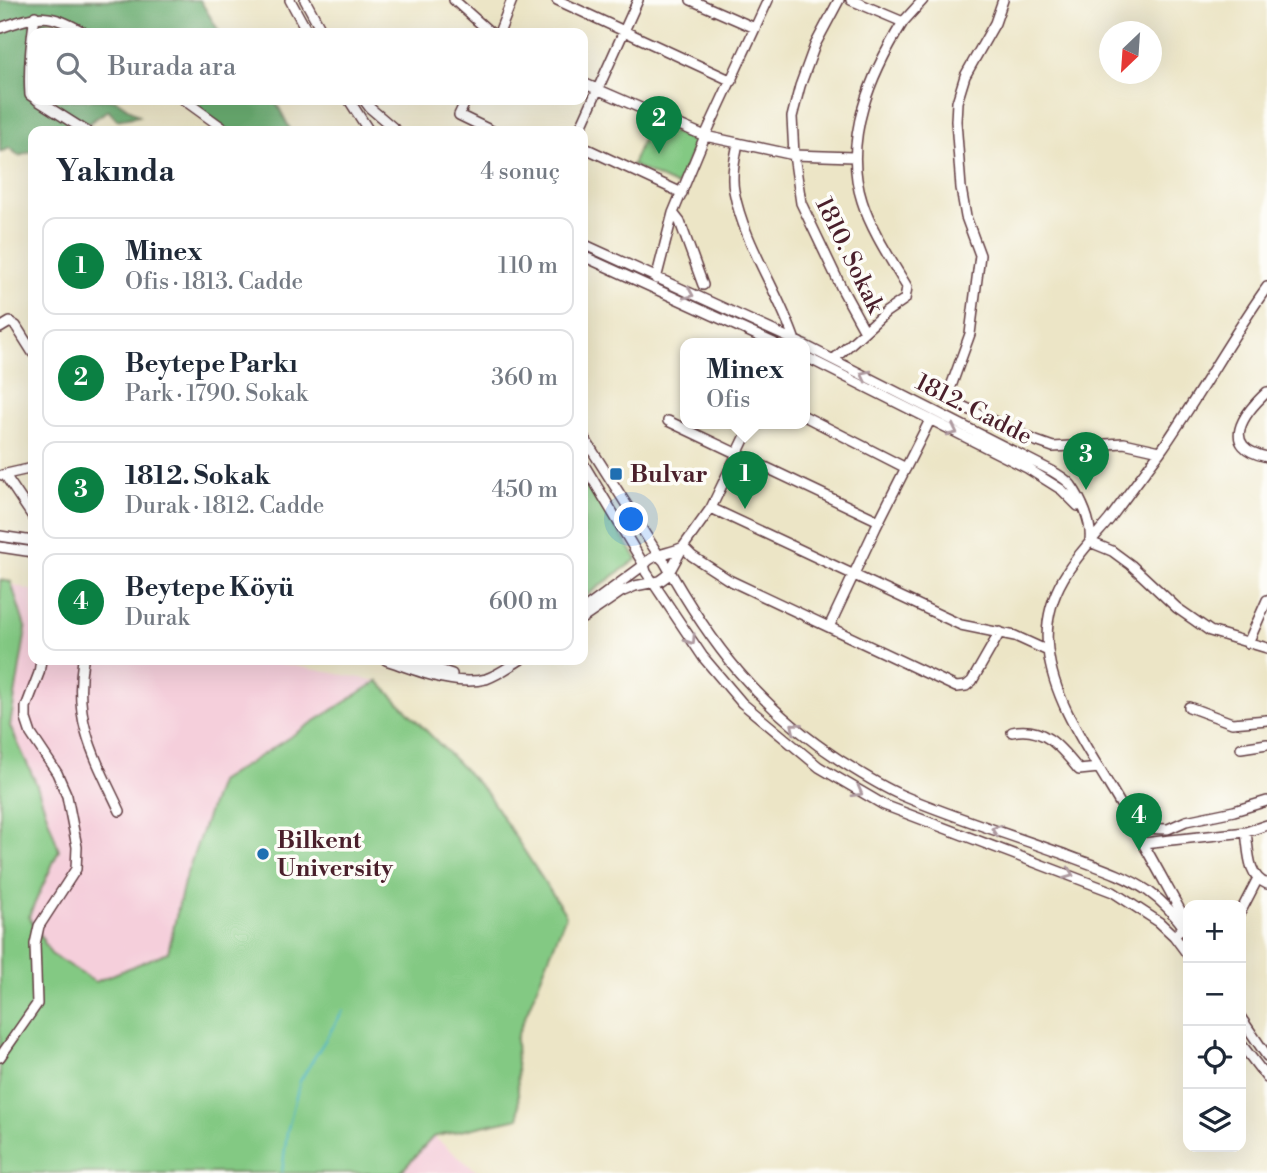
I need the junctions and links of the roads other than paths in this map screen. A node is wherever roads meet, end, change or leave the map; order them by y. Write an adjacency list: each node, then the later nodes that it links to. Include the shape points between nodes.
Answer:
1 (290, 0): 18 (street)
2 (305, 0): 19 (street)
3 (454, 0): 20 (street)
4 (512, 0): 21 (street)
5 (557, 0): 23 (street)
6 (638, 0): 23 (street)
7 (691, 0): 22 (street)
8 (768, 0): 22 (street)
9 (839, 0): 43 (street, 1810. Sokak, via 800,86 792,117)
10 (851, 0): 14 (street)
11 (923, 0): 14 (street)
12 (1003, 0): 69 (street, via 957,102 961,188 980,255 970,334 949,393 962,406 1053,447 1124,443)
13 (35, 16): 15 (street); 16 (street); 17 (street)
14 (903, 22): 44 (street, via 875,70)
15 (0, 27)
16 (33, 28)
17 (75, 28)
18 (305, 28)
19 (320, 28)
20 (485, 28)
21 (501, 28)
22 (755, 28): 24 (street)
23 (624, 33): 24 (street); 26 (street)
24 (732, 81): 40 (street)
25 (588, 86): 26 (street)
26 (597, 90): 39 (street); 40 (street)
27 (46, 105): 33 (street)
28 (191, 105): 34 (street)
29 (352, 105): 35 (street)
30 (368, 105): 36 (street)
31 (368, 105): 37 (street)
32 (463, 105): 38 (street, via 458,115)
33 (78, 126)
34 (220, 126)
35 (365, 126)
36 (382, 126)
37 (391, 126)
38 (481, 126)
39 (581, 126)
40 (705, 136): 41 (street); 45 (street)
41 (738, 143): 43 (street); 56 (street, via 733,165 739,208)
42 (588, 149): 45 (street)
43 (794, 155): 44 (street); 53 (street, 1810. Sokak, via 801,203)
44 (853, 157): 53 (street, via 862,201 907,287 905,299)
45 (682, 192): 46 (street)
46 (673, 213): 49 (street); 50 (street)
47 (588, 246): 49 (street, 1812. Cadde)
48 (588, 258): 54 (street)
49 (656, 279): 55 (street, 1812. Cadde, one-way to 55)
50 (703, 285)
51 (1267, 286): 69 (street)
52 (0, 328): 57 (street, via 10,322)
53 (866, 331): 60 (street)
54 (763, 338)
55 (787, 338)
56 (796, 338)
57 (28, 345)
58 (810, 348): 60 (street, 1812. Cadde)
59 (810, 359): 63 (street, 1812. Cadde)
60 (834, 359): 78 (street, 1812. Cadde, one-way to 60, via 1070,483 1052,471)
61 (1267, 392): 71 (street, via 1239,427 1245,447)
62 (810, 419): 72 (street)
63 (930, 420): 72 (street); 78 (street, 1812. Cadde, one-way to 78, via 1046,479)
64 (668, 421): 65 (street)
65 (680, 426)
66 (686, 429): 70 (street)
67 (749, 429): 70 (street)
68 (588, 444): 86 (street)
69 (1160, 451): 82 (street)
70 (738, 453): 76 (street); 79 (street)
71 (1267, 457)
72 (906, 468): 79 (street)
73 (28, 469): 75 (street)
74 (588, 471): 87 (street)
75 (2, 475): 77 (street)
76 (711, 508): 84 (street); 89 (street)
77 (28, 510)
78 (1085, 512): 82 (street)
79 (879, 521): 89 (street)
80 (0, 536): 81 (street)
81 (28, 540)
82 (1090, 542): 96 (street, via 1131,565 1177,608 1210,631); 98 (street, via 1063,578 1051,606)
83 (0, 547): 85 (street)
84 (683, 547): 86 (street); 88 (street); 94 (street, via 722,576)
85 (28, 551)
86 (659, 556): 87 (street); 88 (street)
87 (644, 565): 90 (street); 92 (street)
88 (669, 573): 90 (street); 121 (street, one-way to 88, via 1148,891 1113,873 899,794 825,750 750,687)
89 (854, 575): 94 (street); 95 (street, via 961,625)
90 (654, 582): 93 (street, via 621,592); 123 (street, one-way to 123, via 703,657 742,703 819,767 894,809 1113,891)
91 (1267, 600): 96 (street)
92 (588, 606)
93 (588, 615)
94 (829, 627): 95 (street, via 959,687 972,681)
95 (1000, 632): 98 (street)
96 (1248, 643): 97 (street)
97 (1267, 648)
98 (1048, 651): 110 (street, via 1066,707)
99 (40, 665): 128 (street, via 26,719 67,796 77,847 76,869 39,926 35,944 37,1004)
100 (82, 665): 112 (street, via 79,706 85,732)
101 (401, 665): 104 (street, via 464,680 486,678)
102 (425, 665): 103 (street, via 461,676 487,674)
103 (504, 665)
104 (511, 665)
105 (1189, 708): 106 (street, via 1232,723)
106 (1267, 720)
107 (1012, 732): 110 (street, via 1024,729 1045,735 1079,770)
108 (1267, 744): 109 (street)
109 (1241, 748)
110 (1098, 768): 114 (street)
111 (1267, 801): 114 (street, via 1168,829)
112 (120, 811)
113 (1267, 825): 115 (street)
114 (1134, 828): 116 (street)
115 (1246, 832): 116 (street); 117 (street)
116 (1143, 842): 120 (street)
117 (1257, 880): 118 (street); 119 (street)
118 (1267, 884)
119 (1246, 901)
120 (1183, 915)
121 (1183, 926)
122 (1183, 932): 123 (street)
123 (1174, 936): 124 (street)
124 (1183, 948)
125 (1246, 1025): 127 (street)
126 (1246, 1050): 129 (street)
127 (1267, 1056)
128 (0, 1057)
129 (1267, 1077)

